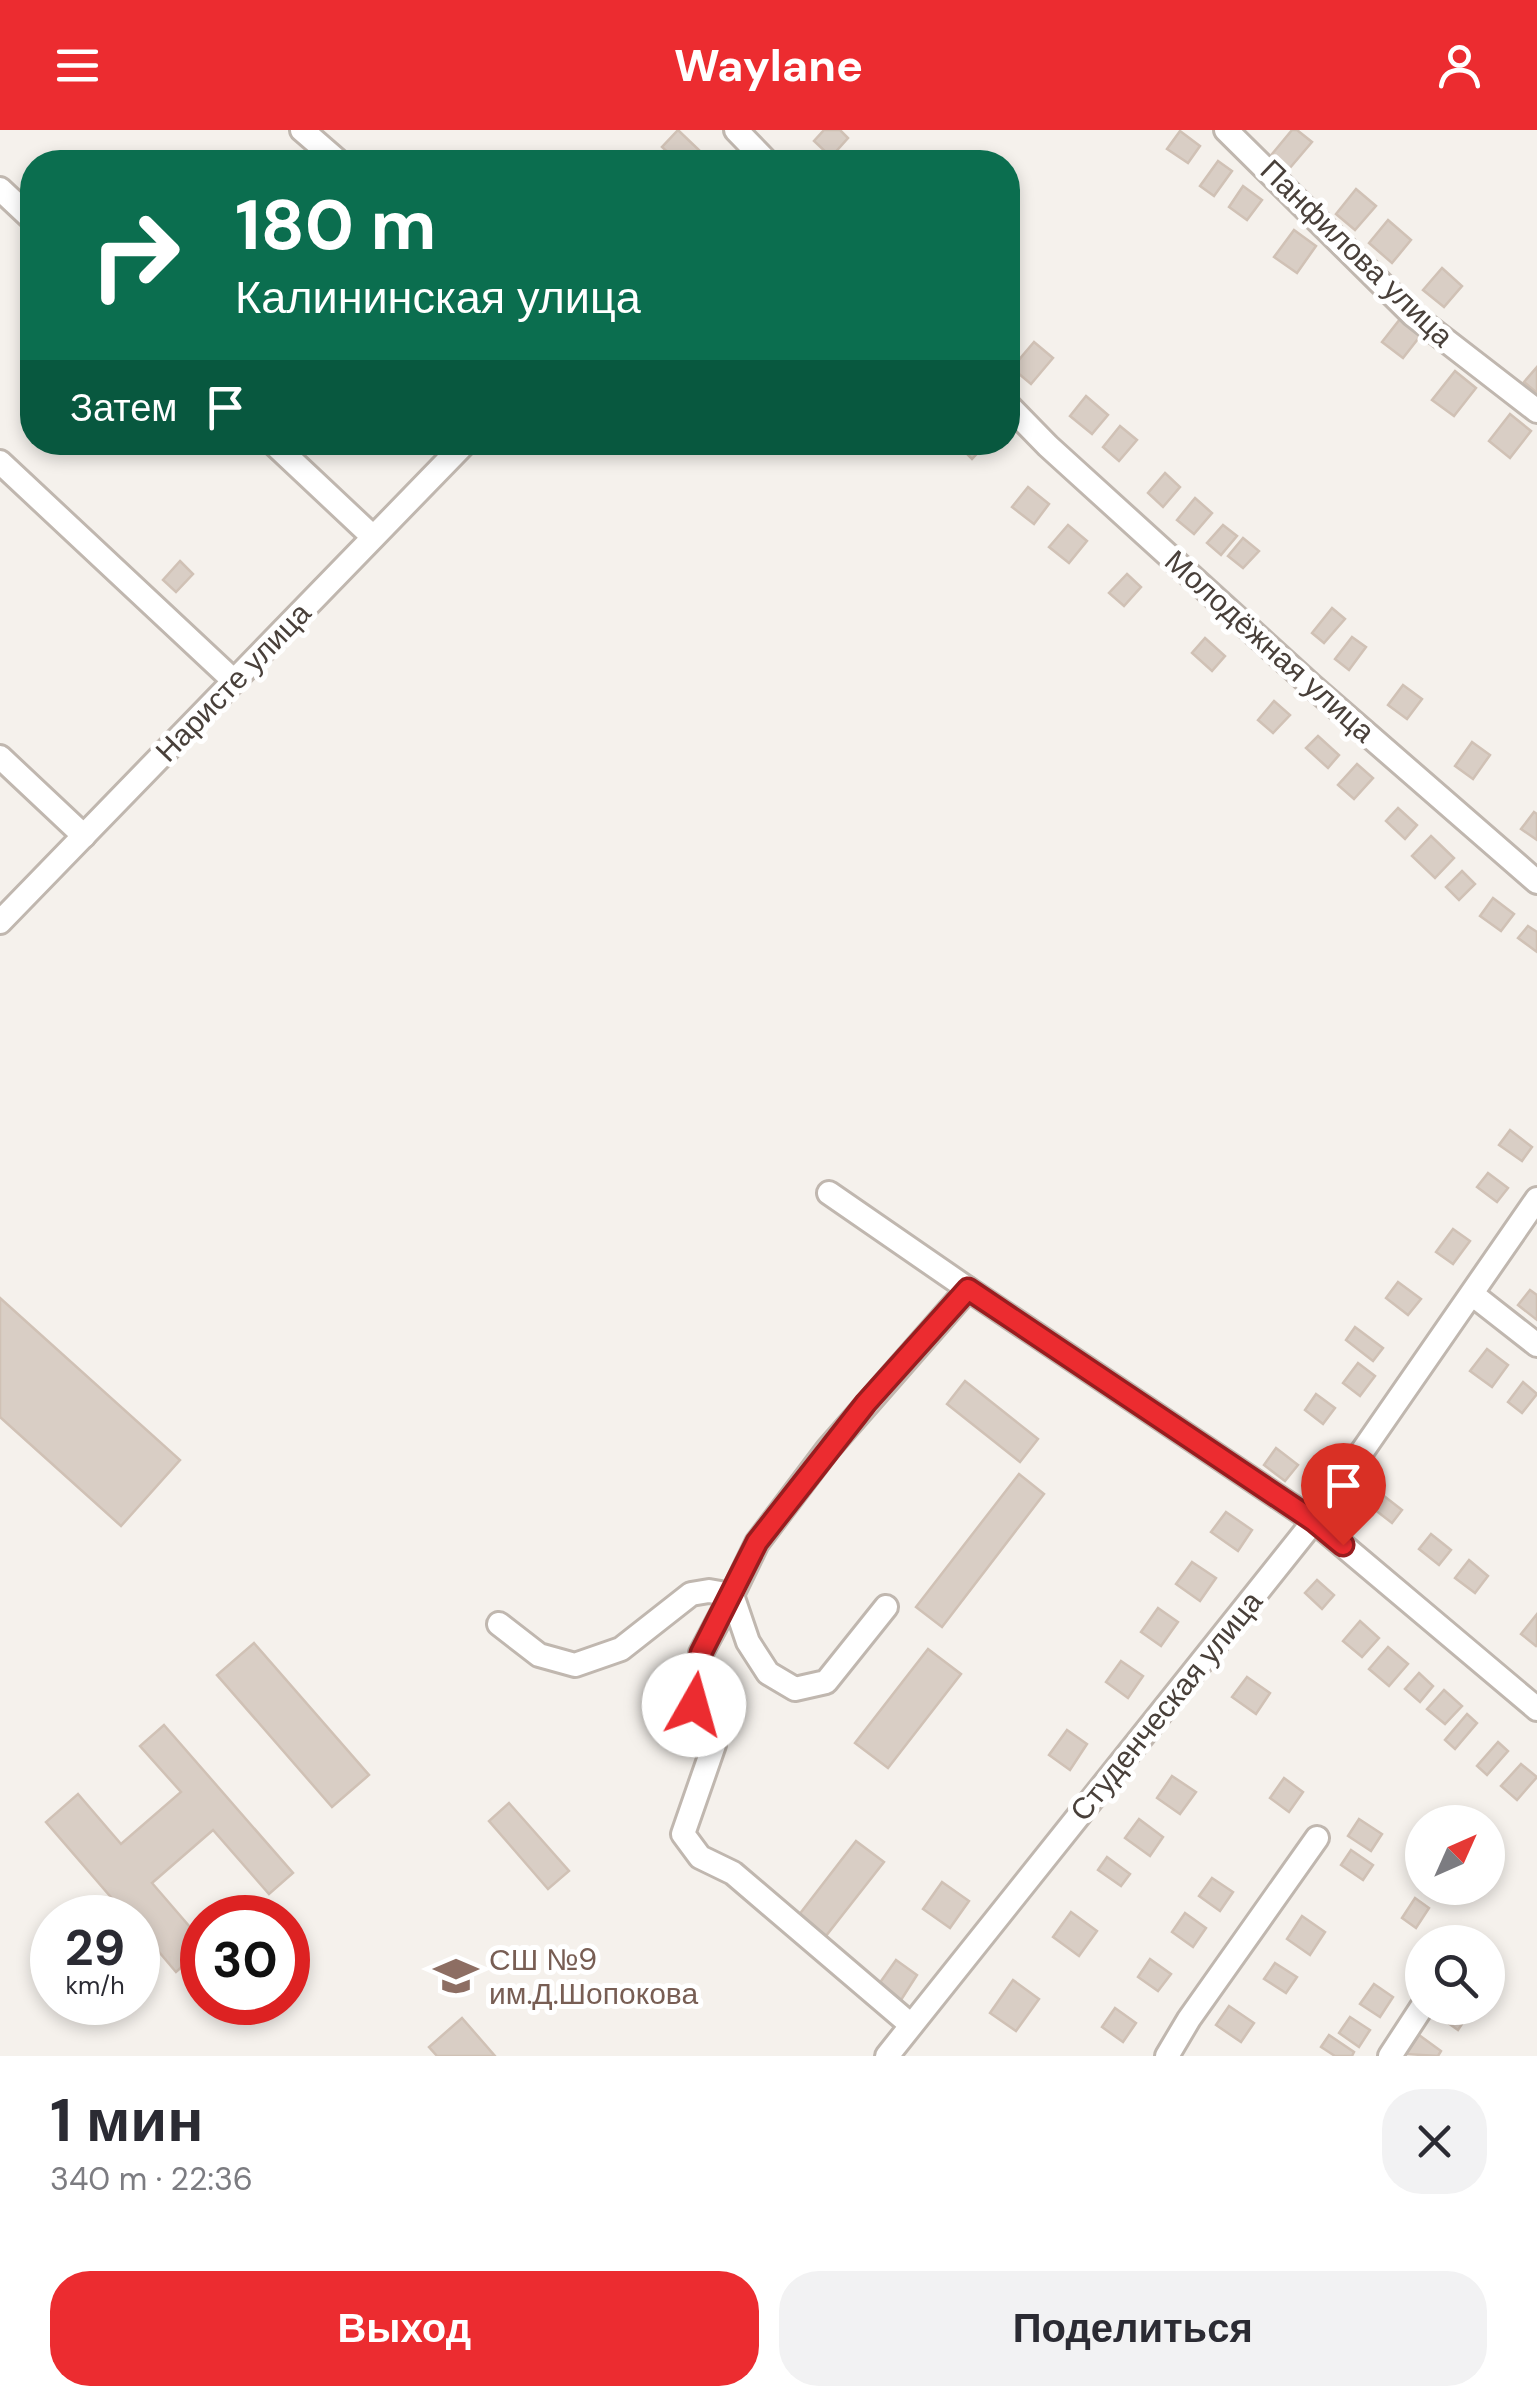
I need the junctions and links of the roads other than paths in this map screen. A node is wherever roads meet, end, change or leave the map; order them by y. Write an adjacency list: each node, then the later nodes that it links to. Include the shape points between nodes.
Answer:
1 (302, 130): 4 (street)
2 (736, 130): 5 (street)
3 (1226, 130): 8 (street, Панфилова улица, via 1413,315)
4 (325, 150)
5 (755, 150)
6 (0, 189): 7 (street)
7 (20, 208)
8 (1537, 411)
9 (1020, 418): 17 (street, Молодёжная улица)
10 (286, 455): 13 (street)
11 (454, 455): 13 (street, Наристе улица)
12 (0, 462): 14 (street)
13 (374, 538): 14 (street, Наристе улица)
14 (234, 681): 16 (street, Наристе улица)
15 (0, 757): 16 (street)
16 (84, 836): 18 (street, Наристе улица)
17 (1537, 882)
18 (0, 922)
19 (830, 1193): 21 (street)
20 (1537, 1199): 22 (street, Студенческая улица)
21 (968, 1289): 24 (street); 25 (street, via 828,1449 757,1542)
22 (1472, 1294): 23 (street); 24 (street, Студенческая улица)
23 (1537, 1344)
24 (1314, 1521): 28 (street); 30 (street, Студенческая улица)
25 (732, 1595): 26 (street, via 748,1642 768,1673 795,1689 826,1682); 27 (street, via 691,1594 622,1649 575,1665 539,1655); 30 (street, via 701,1653 694,1705 714,1745 683,1834 700,1857 733,1872)
26 (886, 1607)
27 (499, 1624)
28 (1537, 1709)
29 (1317, 1838): 33 (street)
30 (911, 2025): 32 (street, Студенческая улица)
31 (1410, 2025): 34 (street)
32 (887, 2056)
33 (1167, 2056)
34 (1390, 2056)

